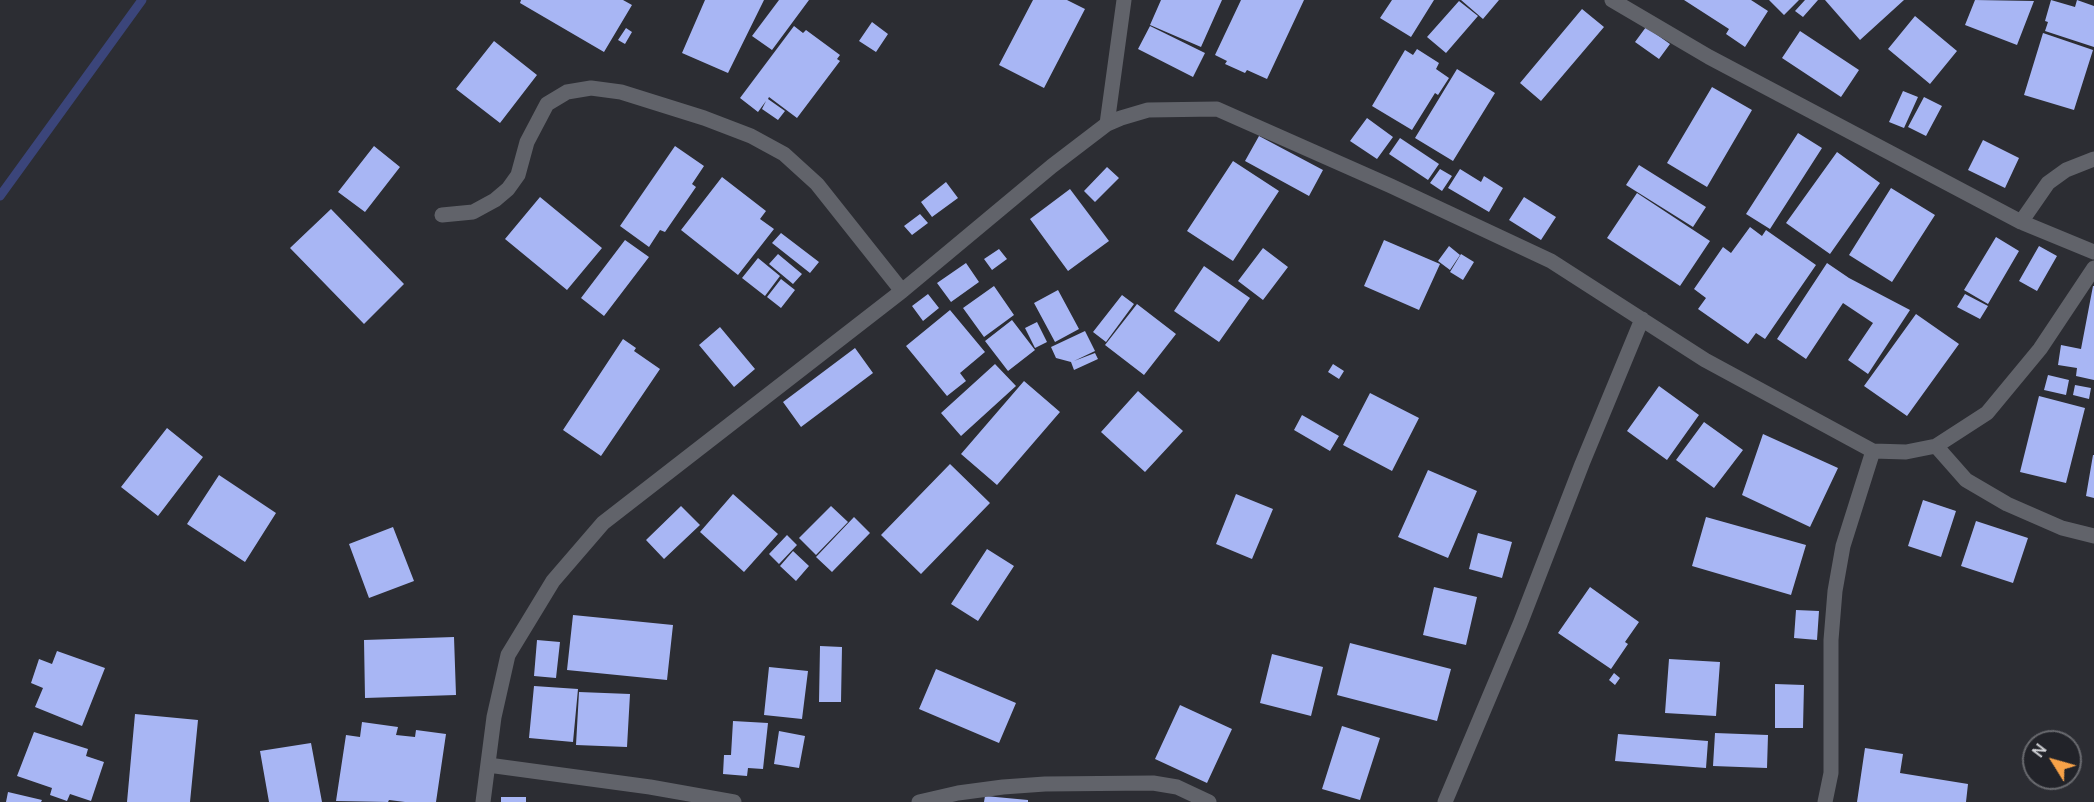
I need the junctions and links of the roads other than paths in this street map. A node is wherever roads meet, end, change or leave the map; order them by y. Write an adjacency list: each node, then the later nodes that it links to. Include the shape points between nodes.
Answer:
1 (1124, 0): 3 (street)
2 (1612, 0): 6 (street, via 1709,57)
3 (1107, 124): 9 (street); 10 (street, via 1148,110 1216,109 1551,261)
4 (2094, 159): 6 (street, via 2066,170 2048,183)
5 (442, 215): 9 (street, via 474,212 508,189 518,175 527,142 548,104 567,92 591,88 621,92 704,118 784,154 817,184)
6 (2021, 222): 7 (street)
7 (2094, 252)
8 (2094, 268): 11 (street, via 2040,349 1988,413)
9 (902, 291): 14 (street, via 603,523 553,581 508,655)
10 (1642, 319): 12 (street, via 1705,360); 19 (street)
11 (1936, 446): 12 (street, via 1906,452); 13 (street, via 1966,480 2007,504 2062,528)
12 (1873, 451): 20 (street, via 1843,546 1835,591 1831,773)
13 (2094, 536)
14 (488, 765): 15 (street); 16 (street)
15 (483, 802)
16 (734, 802)
17 (919, 802): 18 (street, via 1003,787 1153,783 1177,787)
18 (1209, 802)
19 (1445, 802)
20 (1825, 802)

